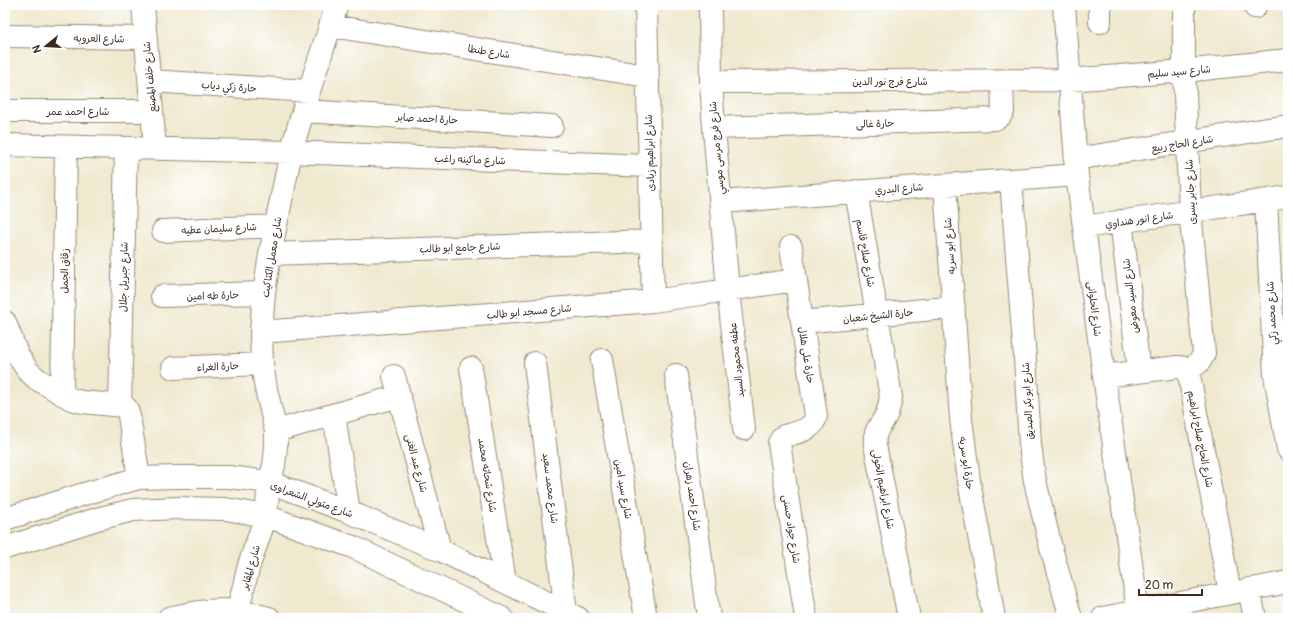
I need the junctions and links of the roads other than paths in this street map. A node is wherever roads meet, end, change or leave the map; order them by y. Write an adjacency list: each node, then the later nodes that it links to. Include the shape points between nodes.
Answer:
1 (143, 5): 10 (street, شارع خلف المصنع)
2 (329, 5): 3 (street)
3 (337, 5): 8 (street, شارع معمل الكتاكيت)
4 (646, 5): 13 (street, شارع ابراهيم زبادى)
5 (710, 5): 17 (street, شارع فرج مرسى موسي)
6 (1064, 5): 14 (street, شارع الحلوانى)
7 (1184, 5): 12 (street, شارع جابر يسرى)
8 (331, 26): 13 (street, شارع طنطا); 18 (street, شارع معمل الكتاكيت)
9 (5, 36): 10 (street, شارع العروبه)
10 (146, 38): 15 (street, شارع خلف المصنع)
11 (1288, 60): 12 (street, شارع سيد سليم)
12 (1184, 71): 14 (street, شارع سيد سليم); 24 (street, شارع جابر يسرى)
13 (647, 76): 30 (street, شارع ابراهيم زبادى)
14 (1069, 80): 16 (street, شارع فرج نور الدين); 31 (street, شارع الحلوانى)
15 (150, 81): 18 (street, حارة زكي دياب); 20 (street, شارع خلف المصنع)
16 (1002, 81): 17 (street, شارع فرج نور الدين); 23 (street, حارة غالى, via 1003,111 995,119)
17 (711, 82): 23 (street, شارع فرج مرسى موسي)
18 (306, 101): 21 (street, حارة احمد صابر); 29 (street, شارع معمل الكتاكيت)
19 (5, 111): 20 (street, شارع احمد عمر)
20 (151, 111): 28 (street, شارع خلف المصنع)
21 (552, 126)
22 (1288, 126): 24 (street, شارع الحاج ربيع)
23 (714, 128): 37 (street, شارع فرج مرسى موسي)
24 (1187, 142): 31 (street, شارع الحاج ربيع); 38 (street, شارع جابر يسرى)
25 (5, 145): 26 (street)
26 (66, 147): 27 (street); 65 (street, زقاق الجمل)
27 (126, 148): 28 (street); 66 (street, شارع جبريل جلال)
28 (155, 149): 29 (street)
29 (291, 152): 30 (street, شارع ماكينه راغب); 40 (street, شارع معمل الكتاكيت)
30 (649, 166): 43 (street, شارع ابراهيم زبادى)
31 (1076, 167): 32 (street, شارع البدري); 41 (street, شارع الحلوانى)
32 (1011, 180): 33 (street, شارع البدري); 95 (street, شارع ابو بكر الصديق, via 1030,445 1035,481)
33 (945, 185): 34 (street, شارع البدري); 51 (street, شارع ابو سريه)
34 (856, 191): 37 (street, شارع البدري); 52 (street, شارع صلاح قاسم)
35 (1288, 197): 36 (street, شارع انور هنداوي)
36 (1266, 201): 38 (street, شارع انور هنداوي); 71 (street, شارع محمد زكي, via 1275,369)
37 (721, 202): 47 (street, شارع فرج مرسى موسي)
38 (1190, 211): 39 (street, شارع انور هنداوي); 61 (street, شارع جابر يسرى, via 1204,353 1202,360)
39 (1121, 221): 41 (street, شارع انور هنداوي); 62 (street, شارع السيد معوض)
40 (275, 226): 42 (street, شارع سليمان عطيه); 45 (street, شارع معمل الكتاكيت)
41 (1084, 226): 64 (street, شارع الحلوانى)
42 (162, 231)
43 (651, 241): 45 (street, شارع جامع ابو طالب); 50 (street, شارع ابراهيم زبادى)
44 (791, 247): 46 (street, حارة على هلال)
45 (270, 254): 48 (street, شارع معمل الكتاكيت)
46 (796, 280): 47 (street, شارع مسجد ابو طالب); 54 (street, حارة على هلال)
47 (728, 290): 50 (street, شارع مسجد ابو طالب); 68 (street, عطفه محمود السيد)
48 (264, 293): 49 (street, حارة طه امين); 55 (street, شارع معمل الكتاكيت)
49 (162, 296)
50 (653, 301): 55 (street, شارع مسجد ابو طالب)
51 (954, 307): 52 (street, حارة الشيخ شعبان); 94 (street, حارة ابو سريه, via 961,418 969,481)
52 (877, 315): 54 (street, حارة الشيخ شعبان); 93 (street, شارع ابراهيم الخولى, via 891,397 887,414 874,437)
53 (5, 322): 65 (street, via 17,354 28,371)
54 (802, 322): 70 (street, حارة على هلال, via 816,416 810,427 784,436)
55 (261, 332): 58 (street, شارع معمل الكتاكيت)
56 (602, 360): 90 (street, شارع سيد امين)
57 (535, 363): 86 (street, شارع محمد سعيد)
58 (262, 364): 59 (street, حارة الغراء); 69 (street, شارع معمل الكتاكيت)
59 (173, 368)
60 (471, 368): 79 (street, شارع شحاته محمد)
61 (1188, 370): 62 (street, via 1177,367); 81 (street, شارع الحاج صلاح ابراهيم)
62 (1140, 371): 64 (street)
63 (676, 375): 91 (street, شارع احمد زهران)
64 (1104, 376): 82 (street, شارع الحلوانى)
65 (62, 394): 66 (street, via 82,402)
66 (120, 406): 72 (street, via 127,408)
67 (334, 415): 69 (street); 74 (street); 78 (street, شارع عبد الغنى, via 396,386)
68 (744, 429)
69 (276, 431): 73 (street, شارع معمل الكتاكيت, via 274,466)
70 (780, 440): 92 (street, شارع جواد حسنى)
71 (1288, 449)
72 (139, 478): 73 (street, شارع متولي الشعراوى, via 229,477); 76 (street, شارع متولي الشعراوى)
73 (269, 482): 74 (street, شارع متولي الشعراوى); 75 (street, شارع معمل الكتاكيت)
74 (349, 512): 78 (street, شارع متولي الشعراوى)
75 (266, 516): 77 (street, via 225,509 132,510); 84 (street, شارع المقابر, via 249,565); 89 (street, via 353,547)
76 (5, 519)
77 (5, 548)
78 (440, 550): 79 (street, شارع متولي الشعراوى)
79 (505, 582): 86 (street, شارع متولي الشعراوى)
80 (1288, 582): 81 (street)
81 (1240, 591): 83 (street); 97 (street, شارع الحاج صلاح ابراهيم)
82 (1138, 611): 83 (street); 96 (street)
83 (1172, 611)
84 (237, 614): 85 (street, via 220,610); 88 (street)
85 (195, 615): 87 (street)
86 (572, 615)
87 (169, 618)
88 (269, 618)
89 (502, 618)
90 (646, 618)
91 (710, 618)
92 (806, 618)
93 (909, 618)
94 (994, 618)
95 (1071, 618)
96 (1103, 618)
97 (1255, 618)

